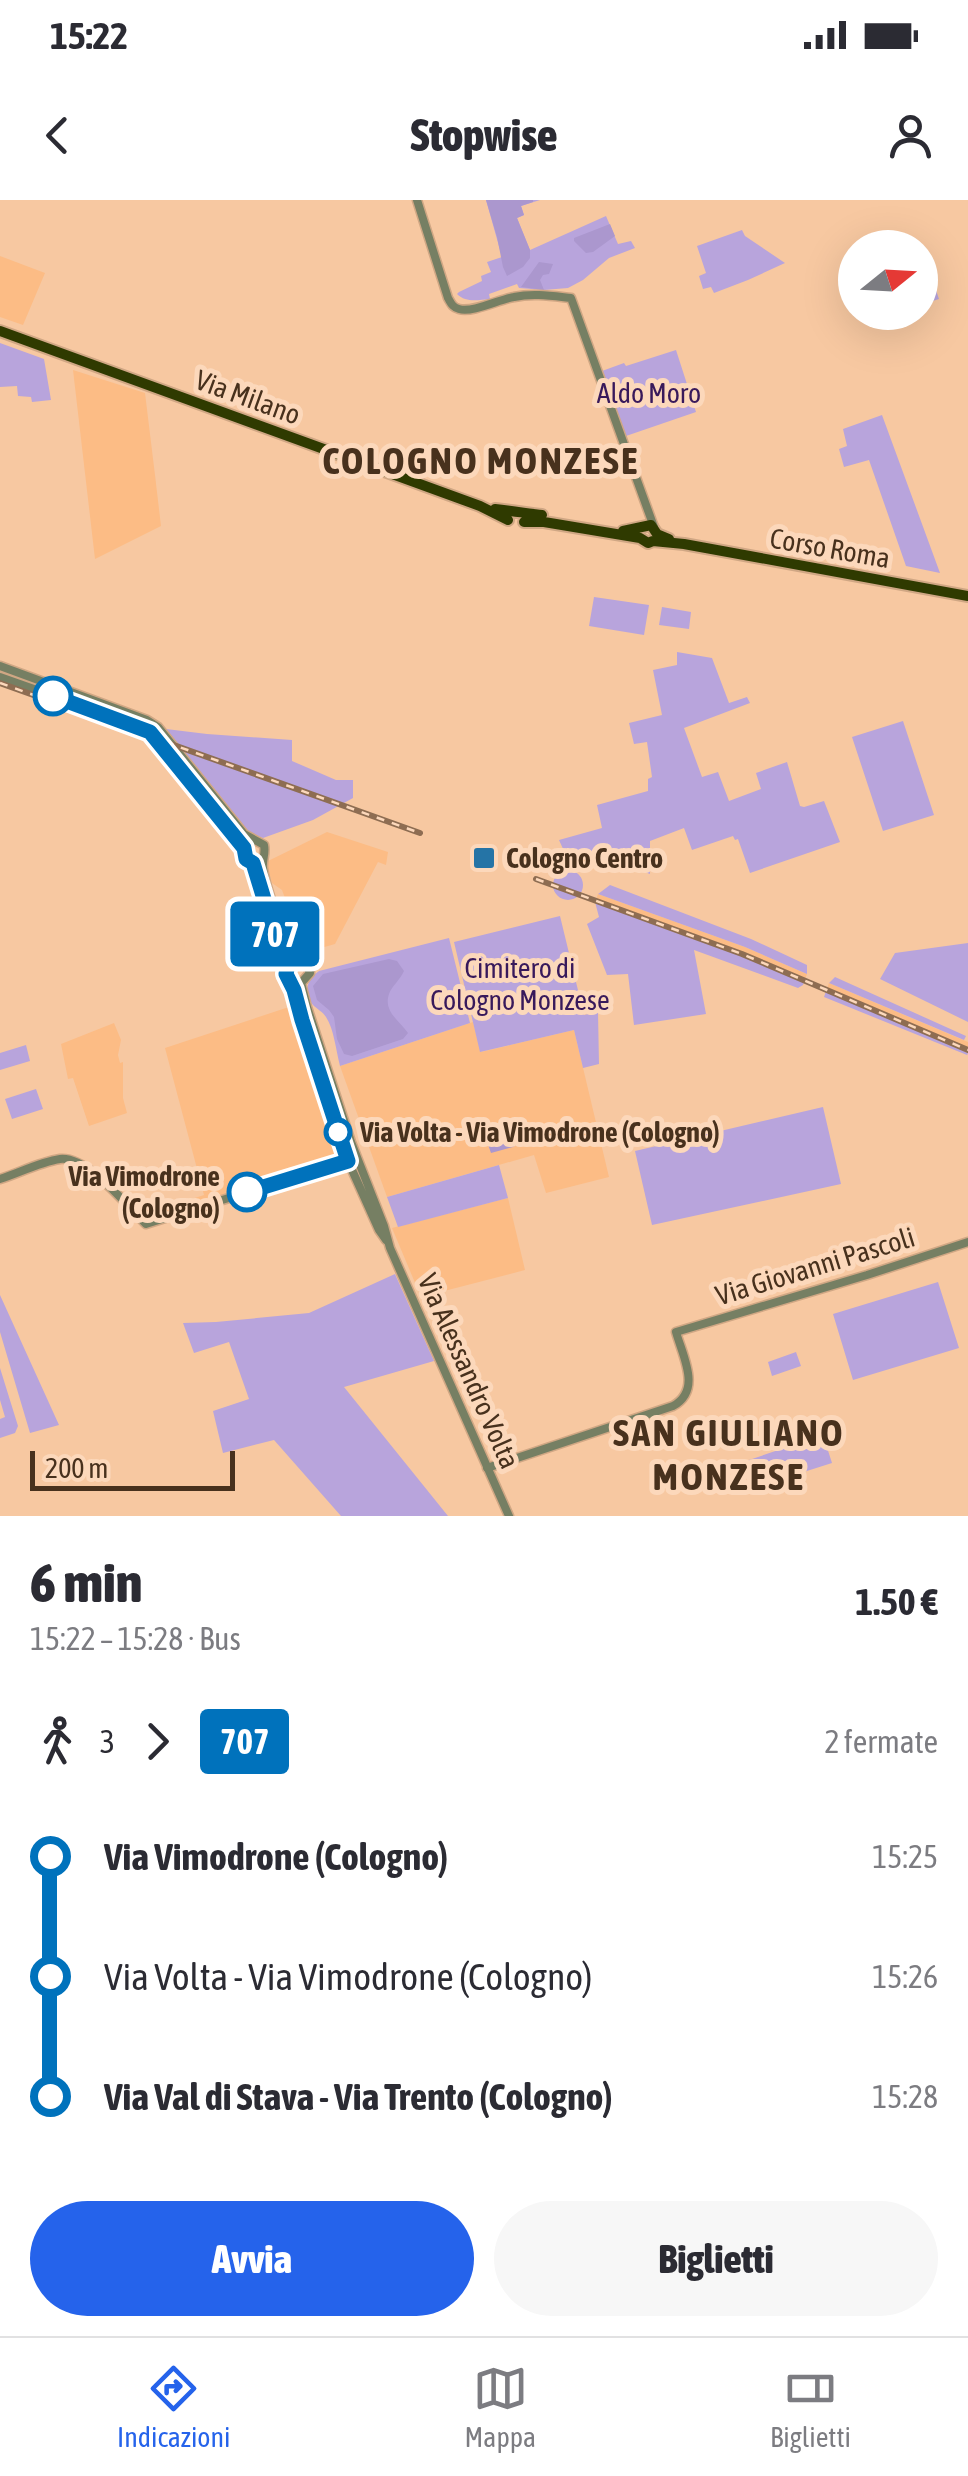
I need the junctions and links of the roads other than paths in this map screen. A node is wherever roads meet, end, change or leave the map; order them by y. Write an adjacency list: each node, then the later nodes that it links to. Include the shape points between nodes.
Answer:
1 (416, 200): 3 (street, via 448,298 458,309 533,294 571,298)
2 (0, 331): 4 (main road, Via Milano)
3 (648, 514): 5 (street); 6 (street)
4 (517, 517): 5 (main road, Corso Roma)
5 (640, 533): 6 (main road, Corso Roma, via 647,525)
6 (655, 534): 7 (main road, Corso Roma)
7 (968, 596)
8 (0, 666): 10 (street, via 152,722)
9 (0, 677): 11 (street, via 147,730)
10 (253, 840): 11 (street); 12 (street, via 265,848)
11 (244, 848): 13 (street)
12 (263, 859): 13 (street); 14 (street)
13 (253, 863): 14 (street, via 279,948)
14 (292, 962): 15 (street, via 286,974); 15 (street, via 306,963 310,973)
15 (296, 982): 16 (street, Via Alessandro Volta)
16 (352, 1159): 17 (street, via 146,1224 90,1170 70,1160); 21 (street, Via Alessandro Volta)
17 (0, 1180)
18 (968, 1242): 19 (street, Via Giovanni Pascoli)
19 (702, 1324): 20 (street, via 686,1340); 20 (street, Via Giovanni Pascoli, via 676,1332)
20 (683, 1356): 21 (street, via 689,1388 673,1406)
21 (487, 1468): 22 (street, Via Alessandro Volta)
22 (509, 1516)

